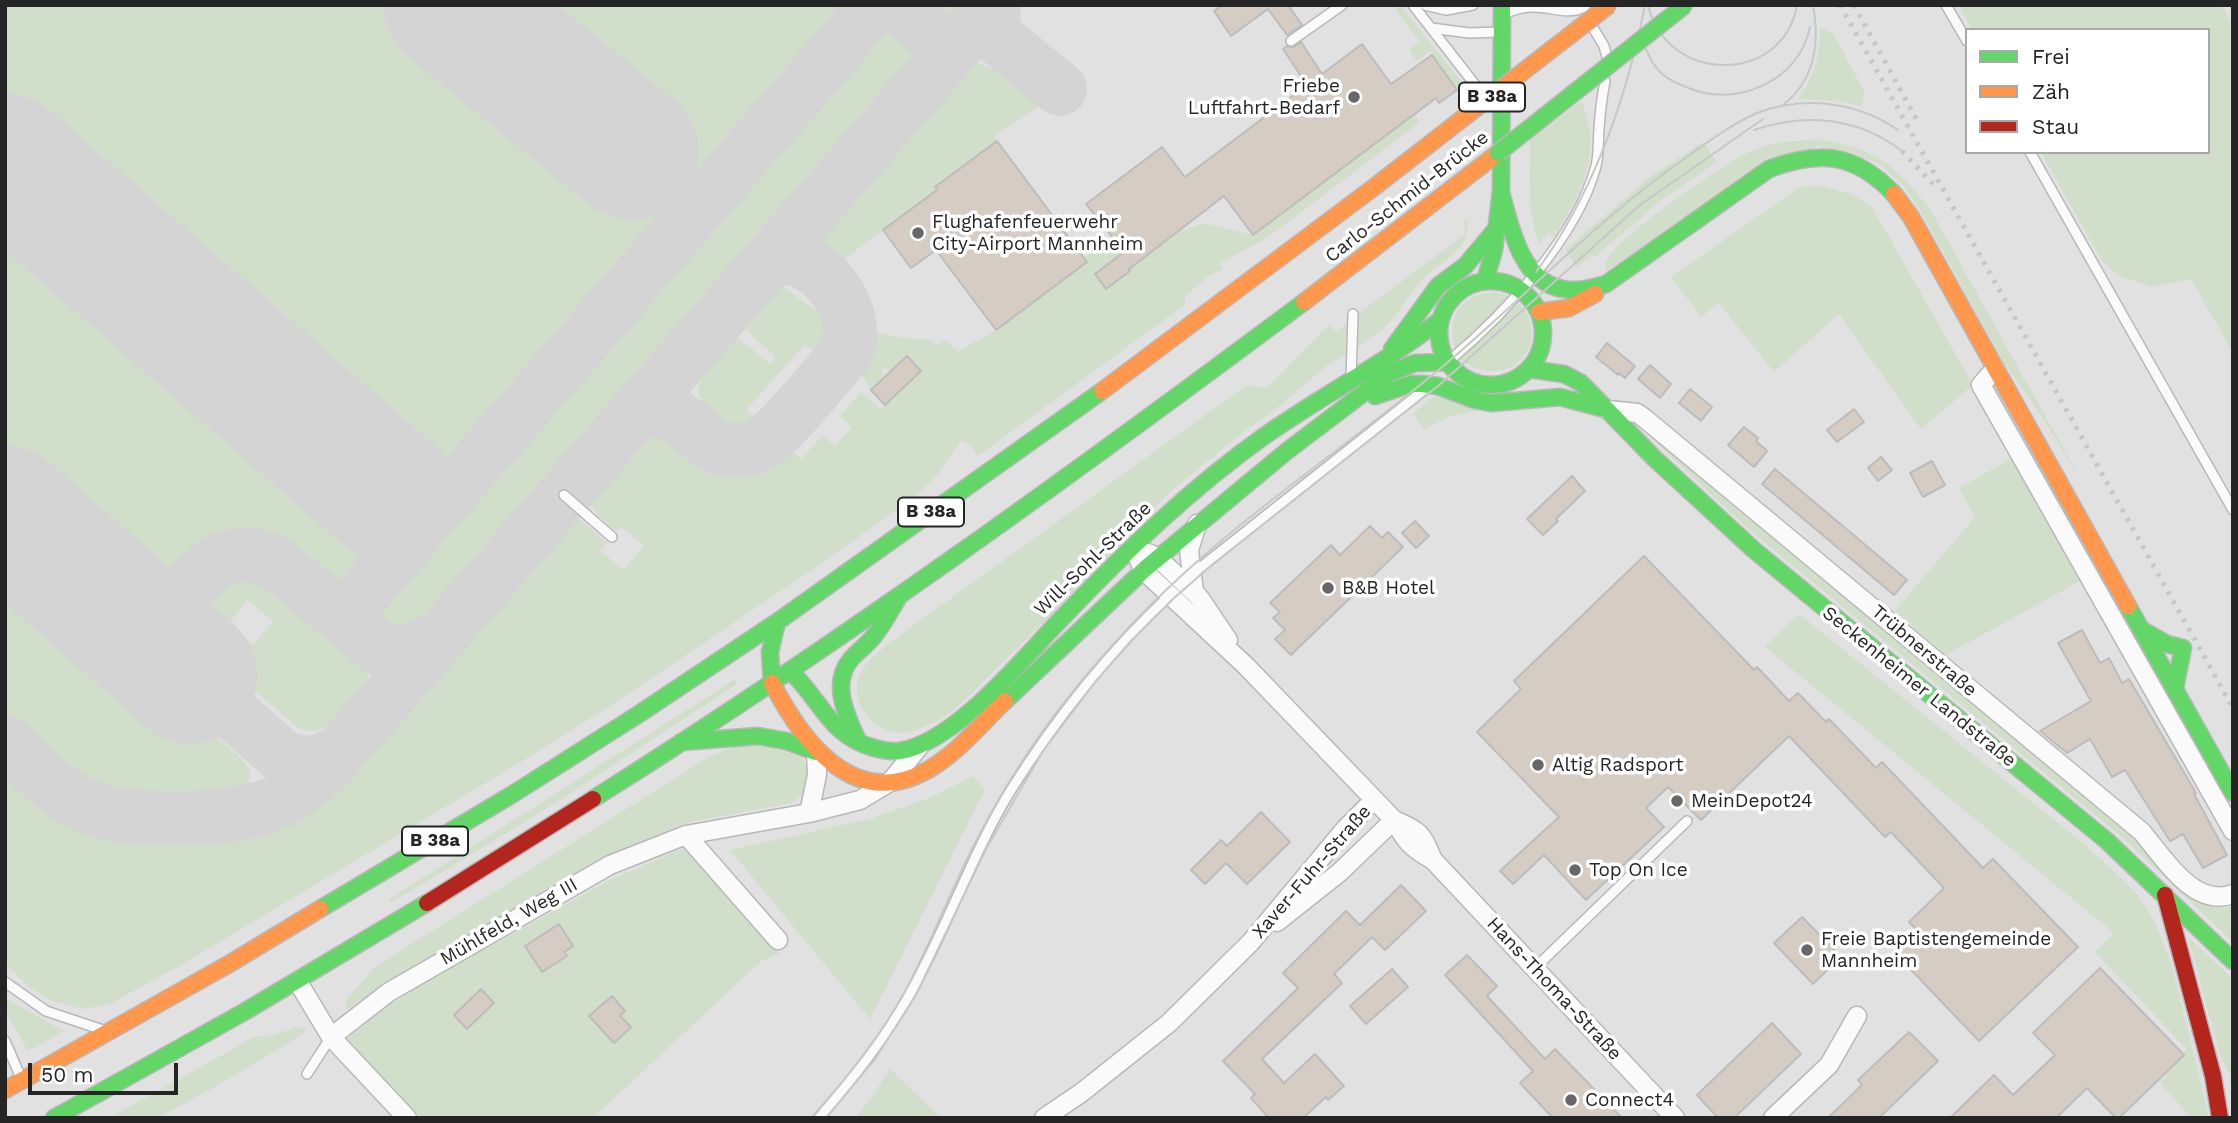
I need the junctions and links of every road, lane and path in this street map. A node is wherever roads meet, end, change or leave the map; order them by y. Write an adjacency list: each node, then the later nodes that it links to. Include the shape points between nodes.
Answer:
1 (1342, 5): 13 (lane)
2 (1413, 5): 10 (lane)
3 (1426, 5): 4 (lane, via 1460,10)
4 (1473, 5)
5 (1609, 5): 44 (main road, Carlo-Schmid-Brücke / B 38a, bridge, via 1086,404)
6 (1685, 5): 14 (main road, Carlo-Schmid-Brücke / B 38a, bridge)
7 (1946, 5): 12 (lane)
8 (1585, 7): 9 (lane, via 1567,13 1533,7); 19 (lane, via 1608,65 1597,163 1573,216)
9 (1502, 10): 11 (main road)
10 (1431, 28): 11 (lane); 14 (lane, via 1478,86 1493,112)
11 (1502, 32): 14 (main road)
12 (1965, 38)
13 (1291, 41)
14 (1501, 145): 16 (main road); 42 (main road, Carlo-Schmid-Brücke / B 38a, via 1286,317)
15 (2031, 154): 35 (lane)
16 (1501, 192): 17 (main road); 18 (main road)
17 (1505, 210): 19 (main road); 22 (main road, via 1506,254)
18 (1497, 229): 20 (main road); 26 (main road, via 1465,266 1430,295)
19 (1535, 274): 21 (main road, via 1549,286 1571,293); 22 (lane)
20 (1485, 281): 22 (main road); 25 (main road, via 1460,290 1447,303)
21 (1606, 284): 23 (main road, via 1571,308); 29 (main road, via 1769,169 1788,160 1831,157 1877,176 1897,195)
22 (1518, 288): 23 (main road); 27 (lane)
23 (1539, 312): 28 (main road, via 1541,348)
24 (1353, 314): 30 (lane)
25 (1440, 320): 26 (main road, Will-Sohl-Straße); 27 (main road, via 1438,338)
26 (1384, 360): 30 (main road, Will-Sohl-Straße)
27 (1447, 362): 28 (main road, via 1465,378 1487,385 1510,382); 31 (lane); 32 (main road, via 1410,364 1381,379)
28 (1529, 369): 33 (main road, Seckenheimer Landstraße, via 1564,374 1581,383)
29 (1996, 369): 45 (main road); 62 (street, via 1981,385)
30 (1351, 380): 38 (main road, Will-Sohl-Straße, via 1204,482)
31 (1431, 385): 32 (main road, via 1411,384); 33 (main road, via 1491,403 1560,397); 41 (lane)
32 (1351, 404): 36 (main road)
33 (1608, 410): 64 (main road, Seckenheimer Landstraße, via 1754,550); 65 (street, Trübnerstraße, via 1643,416 2142,832 2200,893)
34 (564, 495): 37 (lane)
35 (2233, 510)
36 (1198, 521): 39 (main road); 41 (street, via 1189,550)
37 (612, 537)
38 (1134, 547): 39 (street, Hans-Thoma-Straße); 40 (street, Hans-Thoma-Straße); 54 (main road, Will-Sohl-Straße, via 985,696)
39 (1157, 557): 40 (main road); 41 (street, Hans-Thoma-Straße)
40 (1143, 570): 43 (street, Hans-Thoma-Straße); 56 (main road, via 938,763 918,775)
41 (1190, 583): 43 (lane); 48 (street, Hans-Thoma-Straße)
42 (900, 595): 49 (main road, B 38a); 52 (main road, via 871,640 847,665 843,677 844,707)
43 (1169, 595): 48 (street, Hans-Thoma-Straße); 83 (lane, via 1091,677 1045,738 1010,791 908,997 879,1045)
44 (777, 622): 46 (main road, B 38a); 47 (main road)
45 (2142, 630): 51 (main road); 51 (main road, via 2183,648)
46 (733, 652): 47 (main road); 73 (main road, B 38a, via 513,794)
47 (769, 660): 49 (main road); 50 (main road)
48 (1246, 666): 58 (street, Hans-Thoma-Straße)
49 (790, 671): 50 (main road, B 38a); 52 (main road, Will-Sohl-Straße, via 803,681 826,717)
50 (772, 683): 53 (main road, B 38a); 55 (main road)
51 (2175, 688): 57 (main road)
52 (858, 741): 54 (main road, Will-Sohl-Straße, via 890,751)
53 (681, 742): 55 (main road, via 758,736); 71 (main road, B 38a)
54 (919, 747): 56 (street, Mühlfeld, Weg III)
55 (816, 752): 56 (main road, via 859,778); 59 (street, via 817,775)
56 (890, 782): 59 (street, Mühlfeld, Weg III, via 860,800)
57 (2233, 793)
58 (1374, 800): 60 (street, Hans-Thoma-Straße); 67 (street, Xaver-Fuhr-Straße)
59 (808, 813): 63 (street, Mühlfeld, Weg III)
60 (1394, 820): 67 (street, Xaver-Fuhr-Straße, via 1340,872); 69 (street, Hans-Thoma-Straße, via 1411,848 1433,860)
61 (1687, 821): 69 (lane)
62 (2233, 831)
63 (686, 835): 66 (street); 74 (street, Mühlfeld, Weg III, via 610,864 538,904 389,992)
64 (2165, 894): 68 (main road, Seckenheimer Landstraße); 77 (main road)
65 (2233, 894)
66 (778, 940)
67 (1250, 943): 84 (street, Xaver-Fuhr-Straße, via 1169,1023)
68 (2233, 961)
69 (1534, 969): 85 (street, Hans-Thoma-Straße)
70 (5, 982): 73 (lane, via 47,1011)
71 (298, 982): 74 (street); 81 (main road, B 38a)
72 (1857, 1016): 86 (street, via 1829,1065)
73 (111, 1032): 78 (main road, B 38a)
74 (331, 1037): 76 (lane); 82 (street)
75 (5, 1041): 78 (lane)
76 (307, 1074)
77 (2213, 1076): 80 (main road); 87 (main road)
78 (22, 1081): 79 (main road, B 38a)
79 (5, 1090)
80 (2233, 1097)
81 (54, 1118)
82 (407, 1118)
83 (819, 1118)
84 (1044, 1118)
85 (1675, 1118)
86 (1773, 1118)
87 (2220, 1118)

